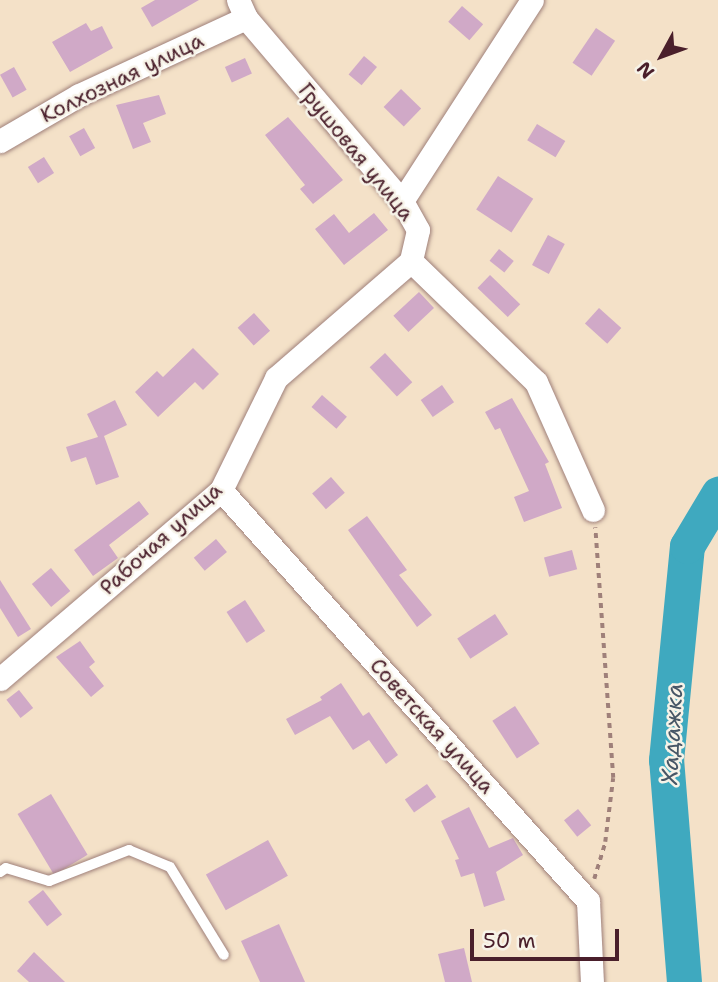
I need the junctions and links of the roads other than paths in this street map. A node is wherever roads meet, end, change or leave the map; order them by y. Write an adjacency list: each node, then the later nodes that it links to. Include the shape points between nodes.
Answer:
1 (532, 0): 4 (street)
2 (242, 9): 3 (street, Колхозная улица); 4 (street, Грушовая улица)
3 (0, 141)
4 (402, 201): 5 (street, Грушовая улица, via 418,230)
5 (411, 261): 6 (street, Рабочая улица, via 276,378); 7 (street, via 536,382)
6 (221, 491): 8 (street, Рабочая улица); 11 (street, Советская улица, via 588,901)
7 (593, 510)
8 (0, 679)
9 (0, 872): 10 (lane, via 6,868 49,881 129,850 170,867)
10 (224, 954)
11 (592, 982)

